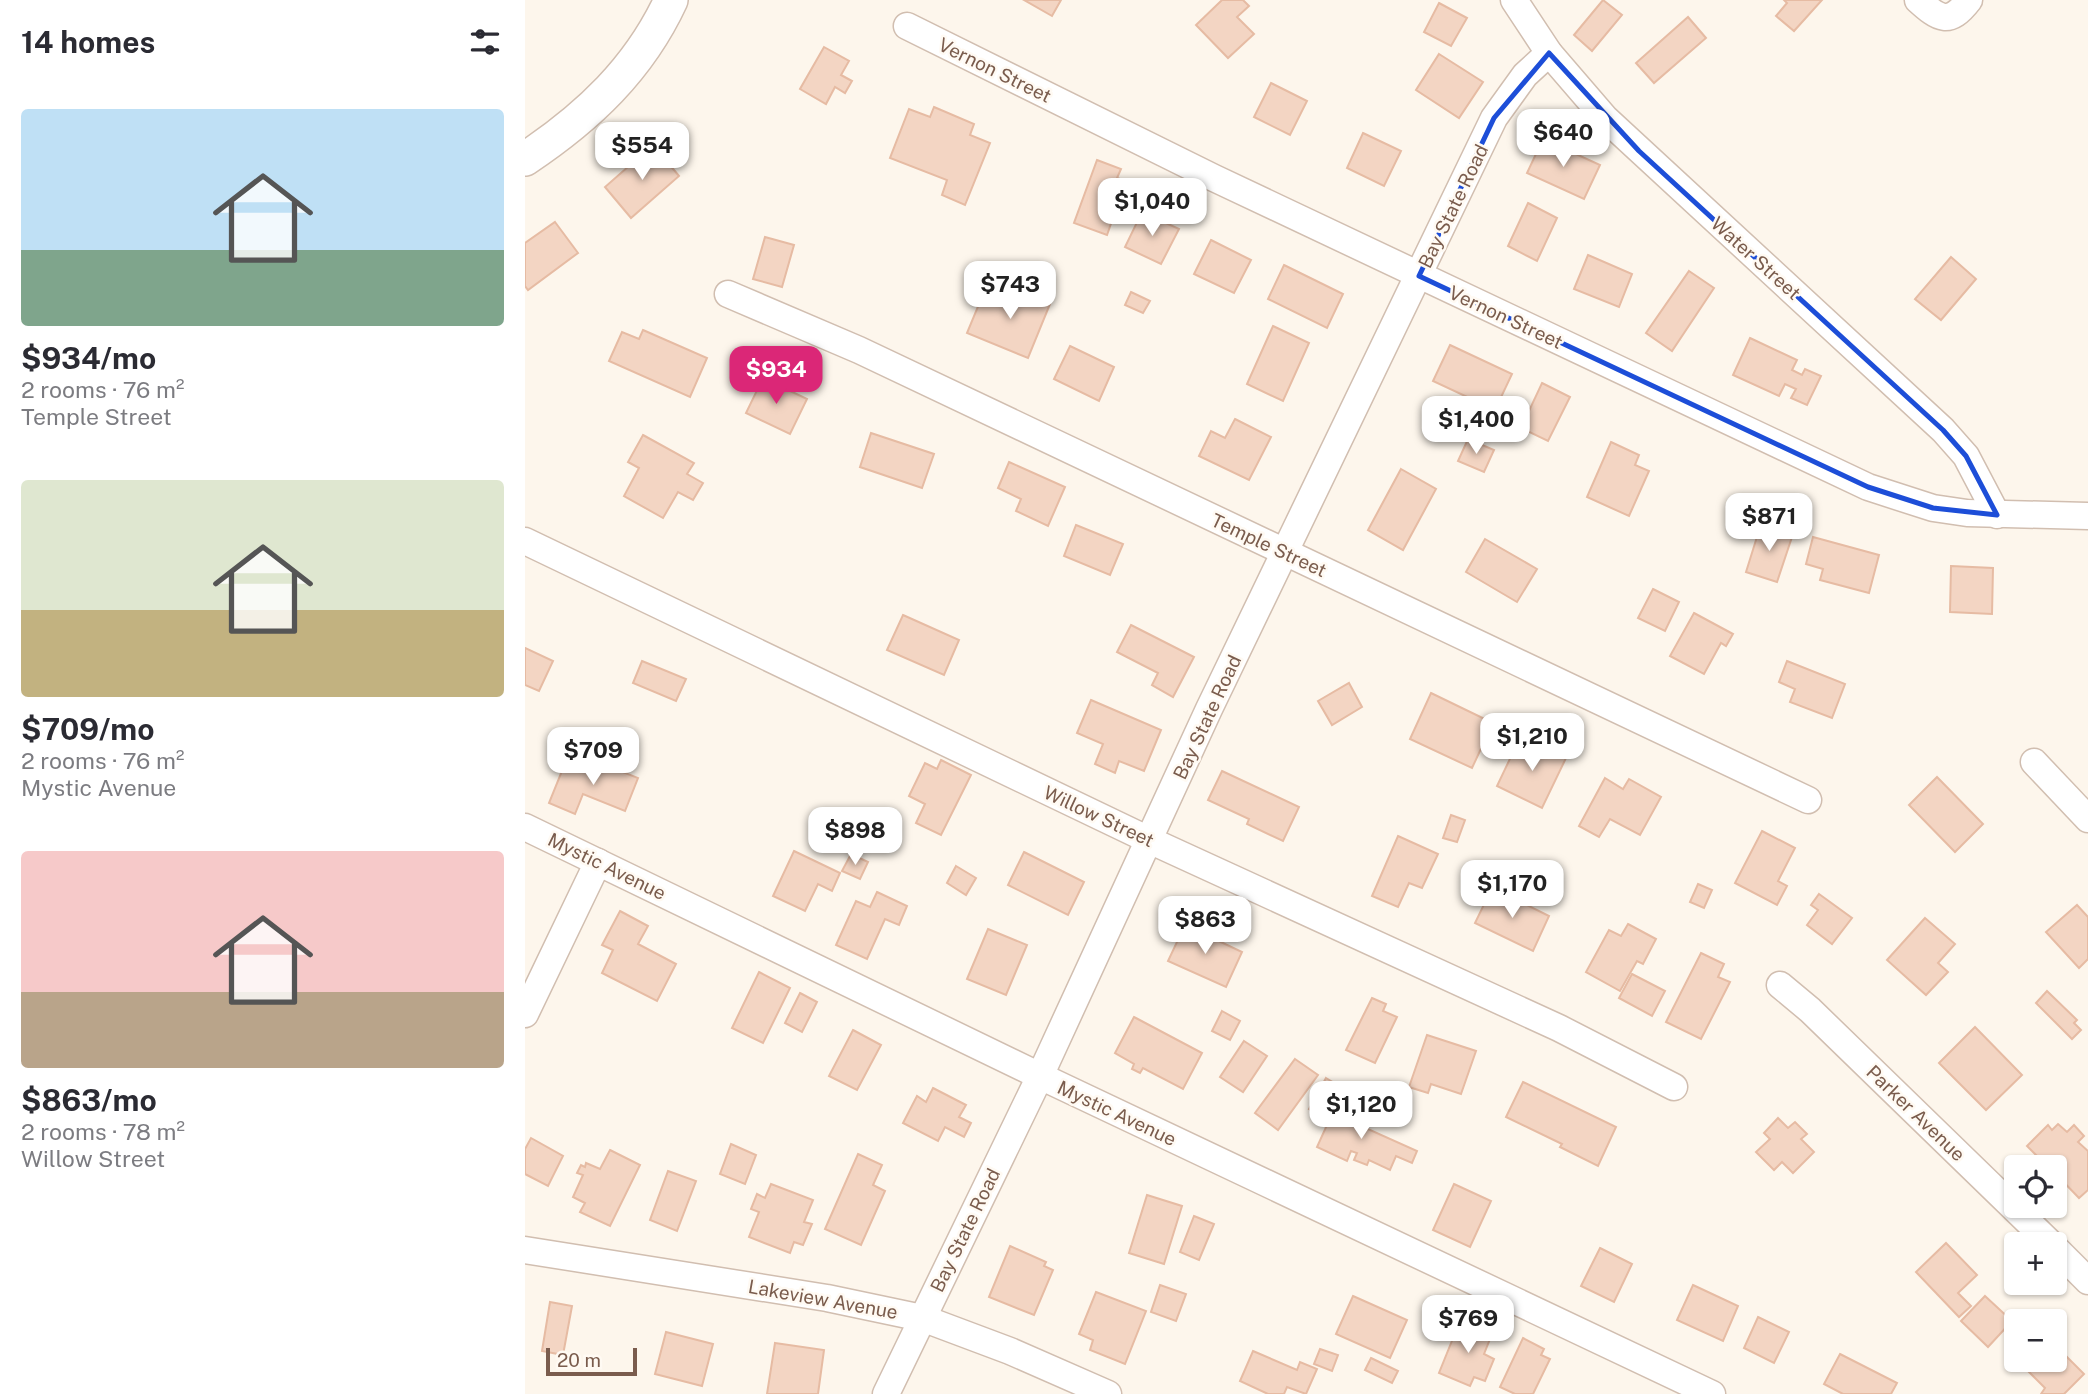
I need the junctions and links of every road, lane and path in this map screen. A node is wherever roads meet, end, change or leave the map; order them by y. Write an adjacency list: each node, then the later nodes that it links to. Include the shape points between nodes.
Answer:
1 (671, 0): 7 (street, via 635,63 608,94 574,126)
2 (1514, 0): 6 (street, Water Street)
3 (1917, 0): 4 (street, via 1946,18 1955,16)
4 (1969, 0)
5 (907, 26): 8 (street, Vernon Street)
6 (1549, 53): 8 (street, Bay State Road, via 1525,75 1494,118); 10 (street, Water Street, via 1639,151 1943,430 1966,456)
7 (525, 159)
8 (1419, 276): 10 (street, Vernon Street, via 1868,487 1933,508); 13 (street, Bay State Road)
9 (728, 295): 13 (street, Temple Street, via 859,350)
10 (1997, 515): 11 (street, Vernon Street)
11 (2088, 516)
12 (525, 541): 18 (street, Willow Street)
13 (1286, 554): 15 (street, Temple Street); 18 (street, Bay State Road)
14 (2034, 762): 16 (street)
15 (1808, 800)
16 (2088, 820)
17 (525, 827): 19 (street, Mystic Avenue)
18 (1149, 840): 22 (street, Bay State Road); 23 (street, Willow Street, via 1559,1028)
19 (598, 862): 21 (street); 22 (street, Mystic Avenue)
20 (1780, 985): 24 (street, Parker Avenue)
21 (525, 1014)
22 (1040, 1076): 28 (street, Bay State Road); 31 (street, Mystic Avenue)
23 (1674, 1087)
24 (2039, 1232)
25 (525, 1250): 28 (street, Lakeview Avenue, via 827,1298)
26 (2067, 1260): 27 (street)
27 (2088, 1281)
28 (922, 1318): 29 (street, Bay State Road); 30 (street, Lakeview Avenue)
29 (886, 1394)
30 (1108, 1394)
31 (1711, 1394)

